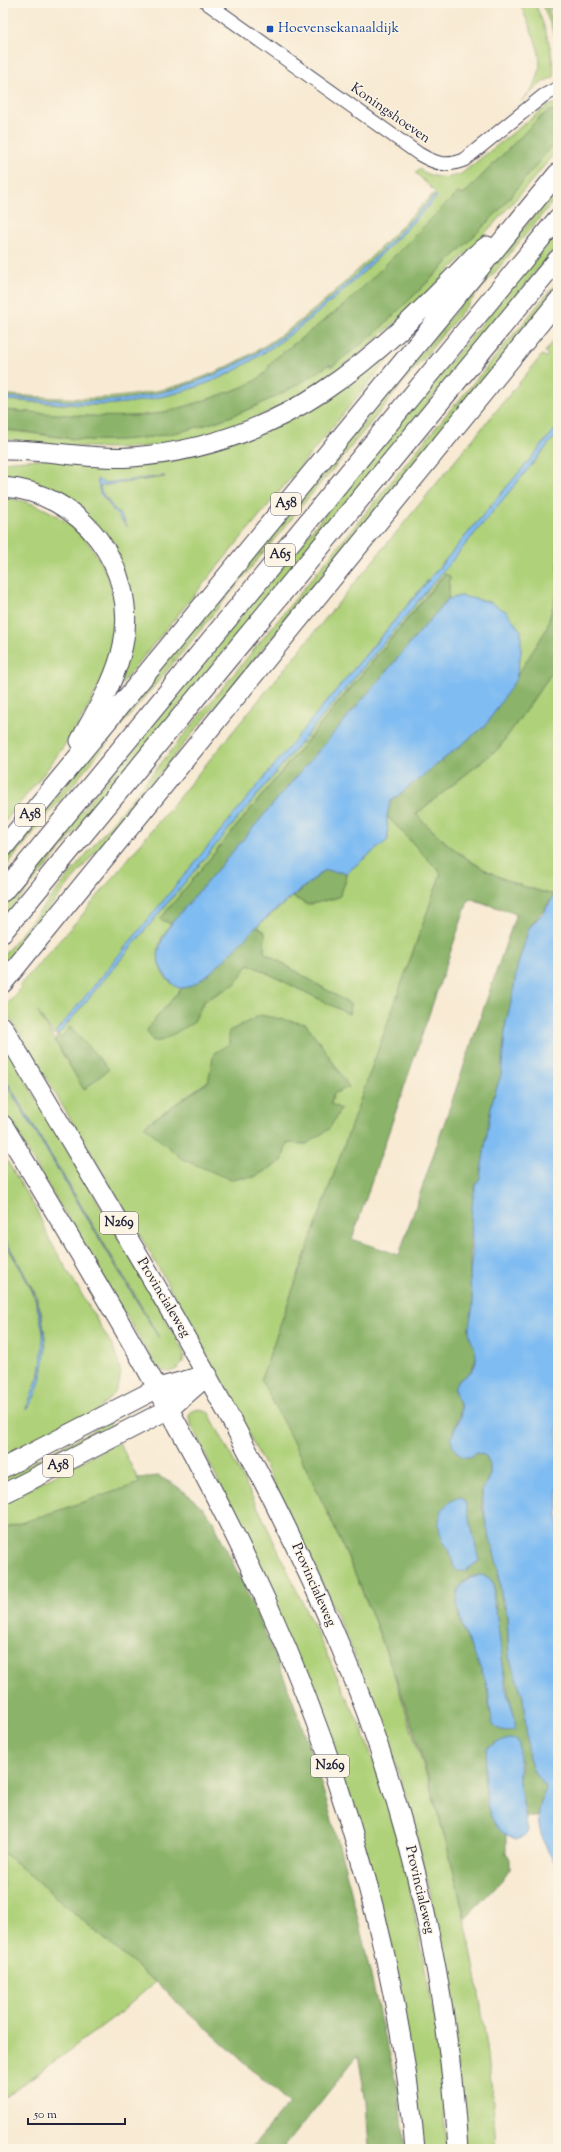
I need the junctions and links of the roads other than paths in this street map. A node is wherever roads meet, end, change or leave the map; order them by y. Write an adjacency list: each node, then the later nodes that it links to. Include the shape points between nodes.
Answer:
1 (207, 3): 2 (street, Koningshoeven, via 419,154 440,164 464,160 543,96)
2 (558, 88)
3 (558, 173): 5 (highway, A58)
4 (558, 218): 12 (highway, A65)
5 (514, 226): 8 (highway, A58, via 474,256 403,329 368,360 311,400 261,425 194,447 132,457); 10 (highway, A58)
6 (558, 259): 13 (highway, A65)
7 (558, 301): 14 (highway)
8 (3, 450)
9 (3, 487): 10 (highway, A58, via 42,495 68,509 80,519 106,547 117,570 124,594 124,643 116,672)
10 (58, 781): 11 (highway, A58)
11 (3, 848)
12 (3, 892)
13 (3, 932)
14 (5, 980)
15 (3, 1027): 17 (highway, Provincialeweg / N269)
16 (3, 1125): 18 (highway, N269)
17 (208, 1375): 18 (highway, A58); 19 (highway, A58); 23 (highway, Provincialeweg / N269, via 285,1523 316,1589 343,1651 389,1780 416,1874 436,1968 452,2077)
18 (158, 1388): 19 (highway, N269); 20 (highway, A58)
19 (169, 1409): 21 (highway, A58); 22 (highway, N269, via 208,1481 268,1605 323,1743 377,1921 400,2035)
20 (3, 1468)
21 (3, 1494)
22 (415, 2149)
23 (458, 2149)

